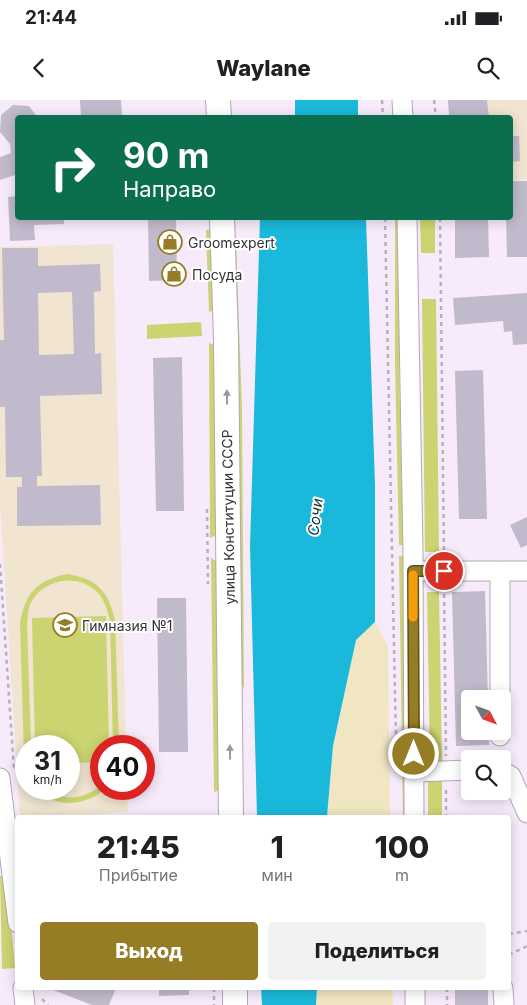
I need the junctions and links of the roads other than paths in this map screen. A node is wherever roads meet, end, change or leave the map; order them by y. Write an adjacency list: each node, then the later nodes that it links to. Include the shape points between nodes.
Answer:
1 (218, 100): 3 (main road)
2 (402, 100): 4 (street)
3 (218, 115)
4 (403, 115)
5 (222, 220): 16 (main road, улица Конституции СССР, one-way to 5)
6 (407, 220): 7 (street)
7 (413, 571): 9 (street); 12 (street)
8 (527, 571): 9 (street)
9 (500, 572): 10 (street)
10 (500, 690)
11 (461, 770): 12 (street)
12 (414, 772): 17 (street)
13 (511, 776): 15 (street)
14 (4, 782): 18 (street)
15 (527, 813)
16 (231, 815)
17 (414, 815)
18 (6, 869): 19 (street)
19 (15, 910)
20 (23, 990): 24 (street)
21 (235, 990): 25 (main road)
22 (415, 990): 26 (street)
23 (503, 990): 27 (street)
24 (25, 1005)
25 (236, 1005)
26 (415, 1005)
27 (504, 1005)

